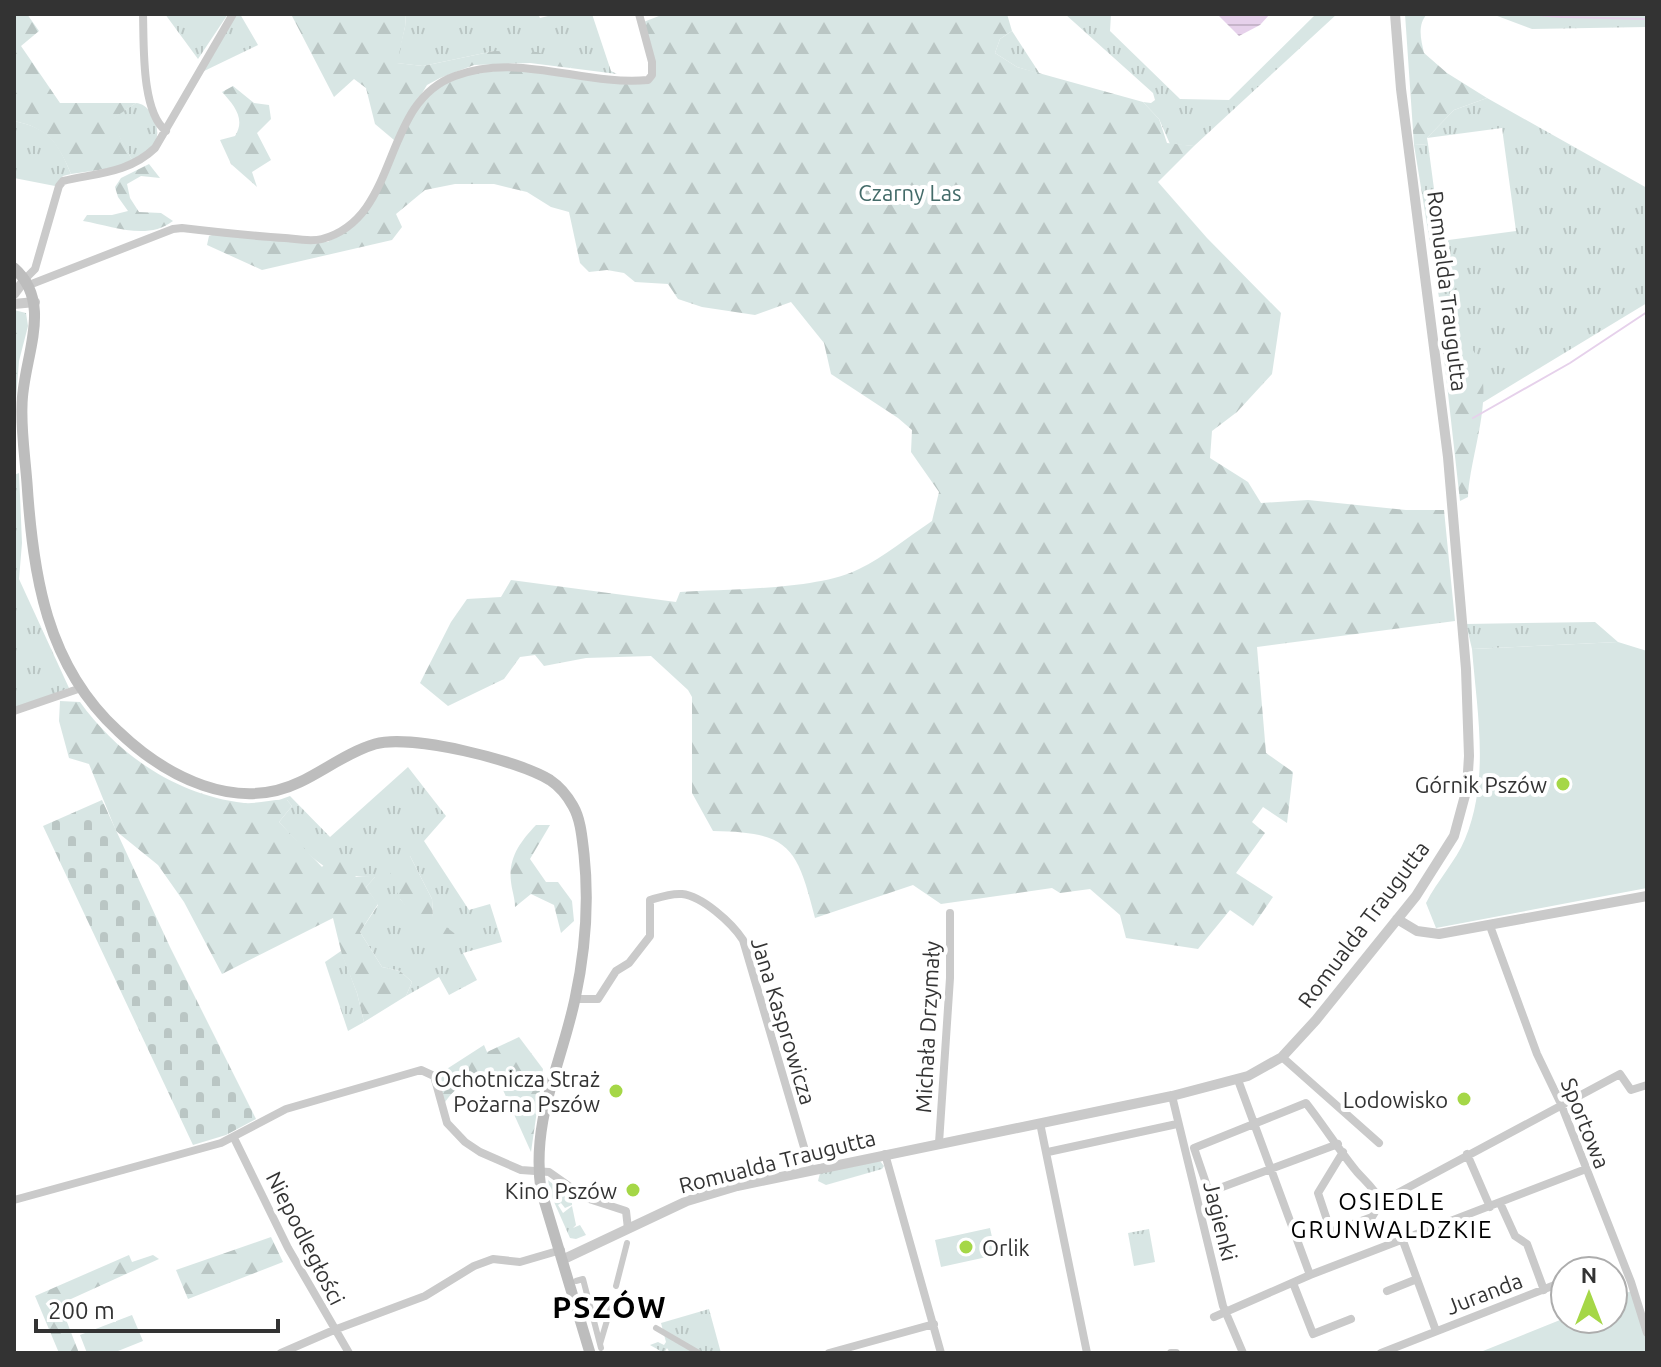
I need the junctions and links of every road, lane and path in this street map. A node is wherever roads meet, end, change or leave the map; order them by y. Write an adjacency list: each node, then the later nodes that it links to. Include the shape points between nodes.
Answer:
1 (143, 14): 5 (street, via 150,98)
2 (233, 14): 5 (street)
3 (639, 14): 7 (street, via 652,62 648,80 484,68 434,86 413,111 363,215 320,239 173,229)
4 (1395, 14): 15 (street, Romualda Traugutta, via 1448,457 1469,756 1454,836)
5 (166, 131): 7 (street, via 155,148 126,168 63,181)
6 (14, 268): 7 (main road)
7 (28, 282): 8 (street); 9 (main road)
8 (14, 294)
9 (35, 302): 10 (street); 11 (main road, via 22,407 30,535 44,606 59,650)
10 (14, 304)
11 (81, 688): 12 (street); 17 (main road, via 107,721 145,754 190,780 231,794 278,791 362,749 393,741 500,760 552,781 575,808 586,873)
12 (14, 711)
13 (1647, 896): 16 (street)
14 (950, 913): 27 (street, Michała Drzymały)
15 (1397, 919): 16 (street, via 1433,934); 18 (street, Romualda Traugutta)
16 (1490, 926): 22 (street, Sportowa)
17 (575, 999): 35 (main road, via 544,1103); 36 (street, Jana Kasprowicza, via 598,999 650,936 650,900 686,894 732,924 743,940)
18 (1282, 1057): 19 (street, Romualda Traugutta); 28 (street)
19 (1238, 1080): 21 (street, Romualda Traugutta); 25 (street)
20 (1647, 1085): 22 (street, via 1631,1090 1620,1074)
21 (1172, 1096): 23 (street, Romualda Traugutta); 24 (street, Jagienki)
22 (1561, 1104): 32 (street); 33 (street, Sportowa)
23 (1040, 1123): 27 (street, Romualda Traugutta); 30 (street)
24 (1177, 1124): 30 (street); 53 (street, Jagienki)
25 (1253, 1124): 29 (street, via 1306,1103); 34 (street); 34 (street, via 1194,1148 1209,1192)
26 (234, 1138): 35 (street, via 286,1109 421,1070 434,1076 447,1123 465,1142 521,1170); 37 (street); 58 (street, Niepodległości)
27 (939, 1143): 31 (street, Romualda Traugutta)
28 (1379, 1143)
29 (1341, 1148): 34 (street); 38 (street); 38 (street, via 1318,1193 1331,1232 1372,1217)
30 (1048, 1152): 67 (street)
31 (885, 1154): 36 (street, Romualda Traugutta); 56 (street)
32 (1467, 1154): 38 (street); 39 (street, Juranda)
33 (1586, 1169): 39 (street); 60 (street, Sportowa)
34 (1270, 1170): 44 (street)
35 (538, 1171): 40 (street, via 549,1172 586,1198 626,1211); 43 (main road)
36 (811, 1171): 40 (street, Romualda Traugutta, via 687,1201)
37 (14, 1200)
38 (1381, 1202)
39 (1495, 1205): 41 (street); 50 (street, Juranda, via 1515,1236 1527,1244)
40 (628, 1229): 43 (street, Romualda Traugutta)
41 (1403, 1241): 44 (street); 45 (street, Juranda)
42 (627, 1243): 48 (street)
43 (562, 1254): 58 (street, via 520,1262 493,1259 425,1296); 61 (main road)
44 (1310, 1275): 47 (street)
45 (1417, 1279): 51 (street); 59 (street, Juranda)
46 (581, 1280): 61 (street)
47 (1293, 1283): 53 (street); 55 (street, via 1313,1334)
48 (616, 1286)
49 (1549, 1288): 50 (street, Juranda)
50 (1544, 1290): 59 (street, Juranda)
51 (1387, 1291)
52 (611, 1307): 61 (street)
53 (1225, 1311): 54 (street); 68 (street, Jagienki)
54 (1214, 1317)
55 (1351, 1319)
56 (934, 1324): 65 (street); 66 (street)
57 (656, 1328): 64 (street)
58 (334, 1330): 62 (street); 63 (street, Niepodległości)
59 (1436, 1331): 69 (street, Juranda)
60 (1647, 1333)
61 (597, 1349)
62 (281, 1353)
63 (349, 1353)
64 (699, 1353)
65 (829, 1353)
66 (941, 1353)
67 (1087, 1353)
68 (1243, 1353)
69 (1381, 1353)

